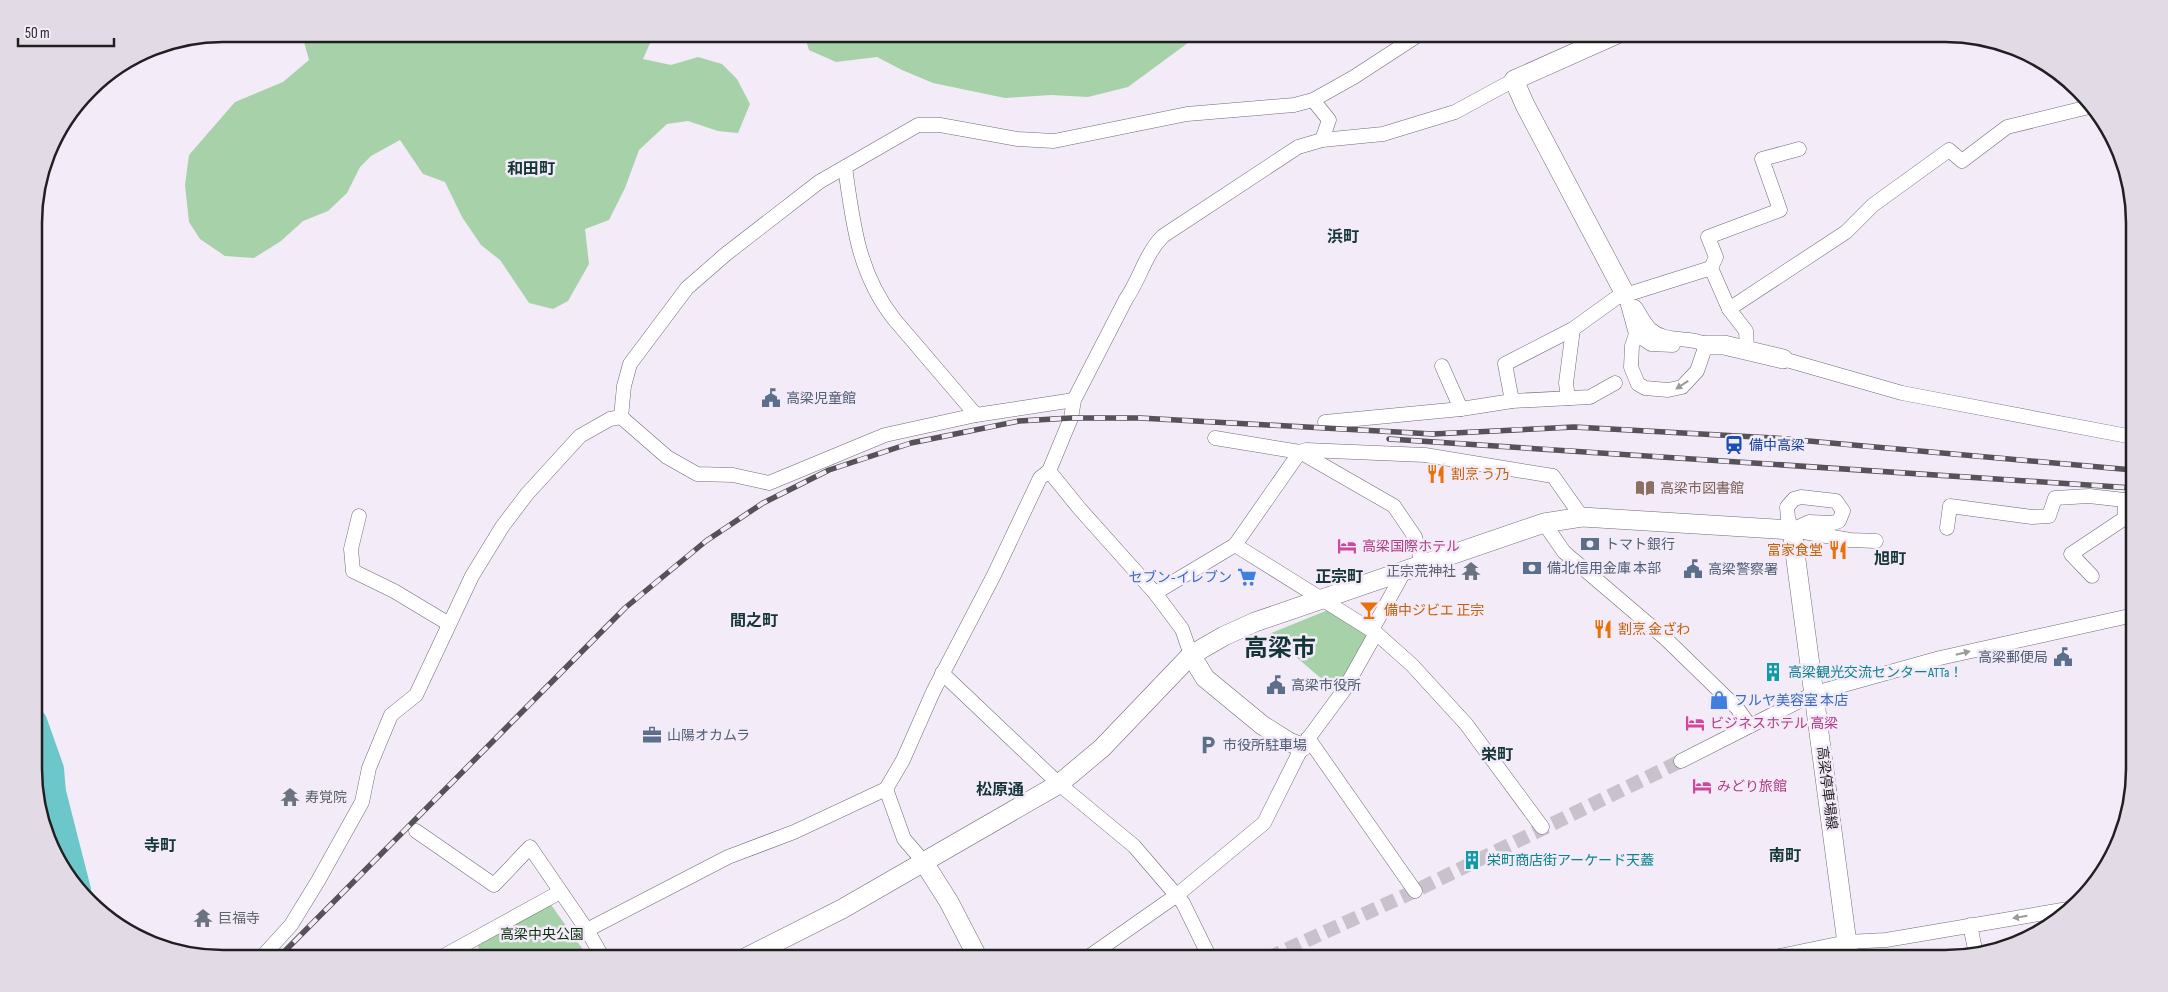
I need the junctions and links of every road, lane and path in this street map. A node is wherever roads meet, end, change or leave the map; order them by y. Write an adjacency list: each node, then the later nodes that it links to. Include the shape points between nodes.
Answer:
1 (1407, 42): 4 (street)
2 (1599, 42): 3 (street)
3 (1514, 80): 6 (street, via 1454,112 1383,134); 10 (street)
4 (1313, 100): 6 (street, via 1328,120); 8 (street, via 1187,114 1054,141 918,125)
5 (2084, 108): 11 (street, via 2007,127 1962,161 1949,150 1873,205 1846,232)
6 (1322, 140): 20 (street, via 1298,147 1163,236 1152,248)
7 (1798, 149): 9 (street, via 1762,159 1780,210 1708,237 1716,257)
8 (845, 167): 23 (street, via 856,241 868,277 894,319); 24 (street, via 811,188 687,288 630,364)
9 (1711, 268): 10 (street); 11 (street)
10 (1625, 294): 12 (street); 13 (street); 14 (street, via 1654,332)
11 (1729, 309): 15 (street, via 1746,331)
12 (1573, 329): 19 (street, via 1566,383); 21 (street, via 1505,364)
13 (1636, 334): 14 (street, via 1651,344); 14 (street, one-way to 13, via 1697,371 1682,387 1651,389 1638,384 1631,367)
14 (1706, 345): 15 (street)
15 (1747, 349): 16 (street)
16 (1783, 359): 26 (street, via 1902,393)
17 (1442, 366): 22 (street)
18 (1615, 383): 19 (street, via 1590,397)
19 (1568, 398): 21 (street)
20 (1074, 400): 23 (street); 29 (street, via 1071,418)
21 (1512, 402): 22 (street)
22 (1461, 409): 25 (street)
23 (976, 415): 24 (street, via 885,435 769,483 733,475 697,474 667,457)
24 (620, 417): 44 (street, via 610,418 580,436 527,494 472,576)
25 (1324, 422)
26 (2126, 436)
27 (1215, 438): 28 (street)
28 (1300, 452): 33 (street, via 1425,455 1553,476); 38 (street); 39 (street, via 1394,506 1415,537)
29 (1049, 471): 41 (street); 47 (street, via 1040,478)
30 (2126, 501): 35 (street, via 2089,496 2055,498 2049,516 2032,517 1950,506)
31 (2126, 514): 40 (street, via 2125,518 2071,554)
32 (359, 516): 44 (street, via 351,549 353,571)
33 (1582, 517): 34 (street); 36 (street)
34 (1544, 523): 39 (street); 49 (street, via 1564,552 1666,639 1737,708)
35 (1946, 528)
36 (1792, 530): 37 (street); 48 (street, 高梁停車場線)
37 (1876, 541)
38 (1235, 545): 41 (street); 42 (street)
39 (1414, 568): 42 (street); 45 (street)
40 (2092, 576)
41 (1155, 593): 46 (street, via 1182,629)
42 (1319, 599): 45 (street); 46 (street, via 1247,625)
43 (2126, 617): 48 (street, one-way to 43, via 1917,664)
44 (449, 624): 64 (street, via 416,695 391,715 369,768 362,802 291,925)
45 (1374, 632): 50 (street, via 1344,690); 54 (street, via 1412,664 1466,724)
46 (1190, 655): 50 (street, via 1204,678 1249,715 1288,742); 52 (street, via 1102,748)
47 (942, 673): 52 (street); 53 (street, via 904,760)
48 (1815, 693): 49 (street); 71 (street, 高梁停車場線)
49 (1750, 726): 51 (street)
50 (1305, 743): 57 (street); 59 (street, via 1264,823)
51 (1681, 761)
52 (1059, 784): 56 (street); 59 (street, via 1134,846)
53 (886, 789): 56 (street, via 904,839); 62 (street, via 794,832 728,857)
54 (1542, 827)
55 (416, 832): 58 (street, via 494,886 530,847)
56 (923, 862): 67 (street, via 842,909); 68 (street)
57 (1416, 890)
58 (560, 892): 62 (street); 65 (street)
59 (1177, 895): 69 (street); 70 (street)
60 (2056, 911): 61 (street, one-way to 61)
61 (1970, 925): 63 (street); 71 (street)
62 (587, 930): 66 (street)
63 (1975, 947)
64 (268, 950)
65 (455, 950)
66 (598, 950)
67 (761, 950)
68 (974, 950)
69 (1099, 950)
70 (1206, 950)
71 (1848, 950)

